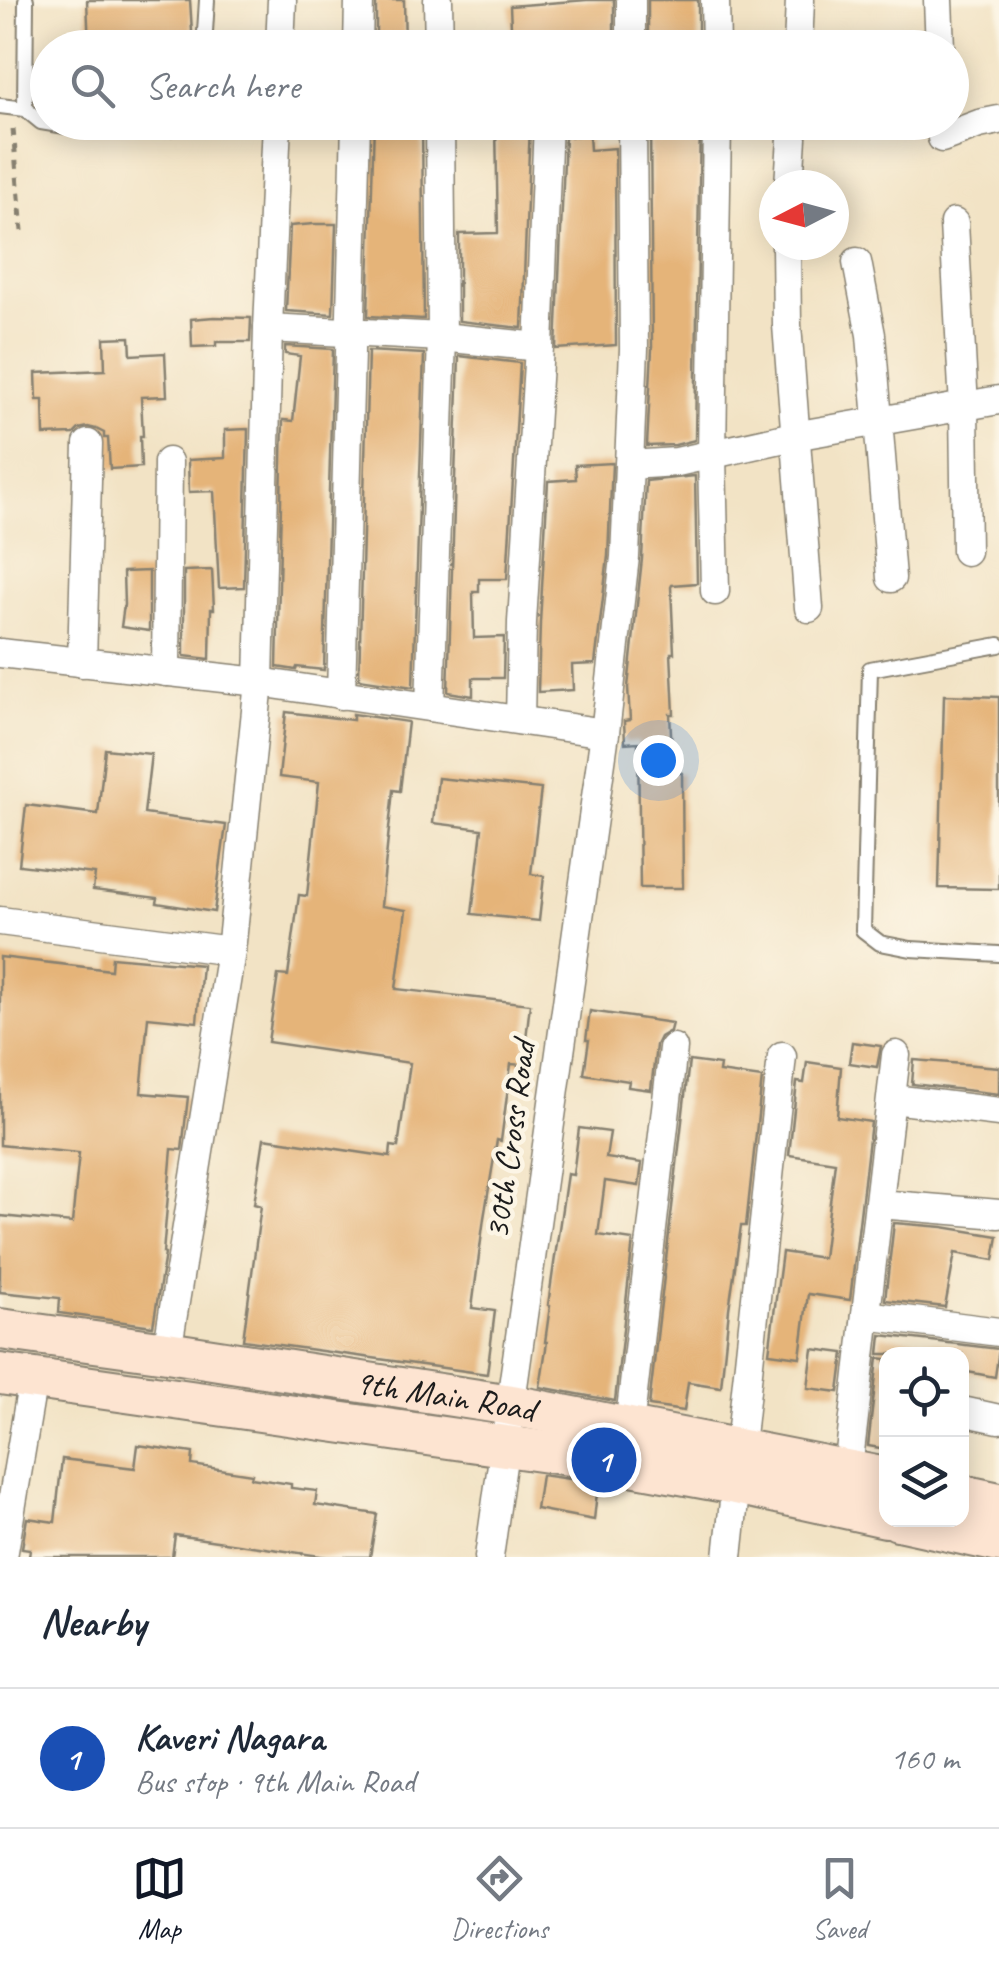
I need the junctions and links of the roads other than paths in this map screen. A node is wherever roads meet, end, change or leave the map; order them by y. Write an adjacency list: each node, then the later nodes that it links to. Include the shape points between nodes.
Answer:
1 (26, 0): 18 (lane)
2 (207, 0): 10 (lane)
3 (282, 0): 11 (street)
4 (358, 0): 12 (street)
5 (438, 0): 13 (street)
6 (631, 0): 14 (street)
7 (715, 0): 15 (street)
8 (800, 0): 16 (street)
9 (938, 0): 17 (street)
10 (205, 30)
11 (281, 30)
12 (358, 30)
13 (439, 30)
14 (631, 30)
15 (716, 30)
16 (799, 30)
17 (939, 30)
18 (12, 108)
19 (999, 120): 20 (street)
20 (969, 129)
21 (276, 140): 32 (street)
22 (356, 140): 33 (street)
23 (440, 140): 34 (street)
24 (547, 140): 35 (street)
25 (632, 140): 43 (street, 30th Cross Road)
26 (718, 140): 41 (street)
27 (792, 140): 28 (street)
28 (790, 170)
29 (954, 223): 37 (street)
30 (786, 260): 39 (street)
31 (857, 262): 38 (street)
32 (268, 328): 33 (street); 52 (street)
33 (352, 332): 34 (street); 53 (street)
34 (442, 337): 35 (street); 54 (street)
35 (539, 348): 55 (street)
36 (999, 400): 37 (street)
37 (964, 406): 38 (street); 44 (street)
38 (879, 420): 39 (street); 45 (street)
39 (794, 436): 41 (street); 47 (street)
40 (88, 444): 50 (street)
41 (712, 455): 43 (street); 46 (street)
42 (168, 462): 51 (street)
43 (629, 465): 56 (street, 30th Cross Road)
44 (966, 551)
45 (891, 578)
46 (715, 591)
47 (809, 608)
48 (999, 645): 59 (lane, via 870,669 863,930 880,943 911,949)
49 (0, 654): 50 (street)
50 (82, 663): 51 (street)
51 (166, 672): 52 (street)
52 (259, 682): 53 (street); 58 (street)
53 (341, 695): 54 (street)
54 (430, 707): 55 (street)
55 (520, 720): 56 (street)
56 (605, 734): 74 (street, 30th Cross Road)
57 (0, 921): 58 (street)
58 (230, 951): 70 (street)
59 (999, 954)
60 (673, 1048): 77 (street)
61 (896, 1055): 63 (street)
62 (782, 1056): 79 (street)
63 (891, 1104): 64 (street); 65 (street)
64 (999, 1112)
65 (879, 1204): 66 (street); 67 (street)
66 (999, 1214)
67 (866, 1315): 69 (street); 72 (street)
68 (0, 1329): 70 (main road, 9th Main Road)
69 (999, 1332)
70 (168, 1352): 74 (main road, 9th Main Road)
71 (17, 1377): 78 (main road, 9th Main Road); 86 (street)
72 (858, 1389): 73 (street); 80 (street)
73 (879, 1394)
74 (511, 1404): 77 (main road, 9th Main Road); 78 (street, 30th Cross Road)
75 (969, 1413): 76 (street)
76 (999, 1420)
77 (628, 1428): 79 (main road, 9th Main Road)
78 (505, 1447): 79 (main road, 9th Main Road); 87 (street, 30th Cross Road)
79 (738, 1466): 80 (main road, 9th Main Road); 83 (main road, 9th Main Road); 88 (street)
80 (867, 1474)
81 (969, 1497): 82 (main road)
82 (999, 1503)
83 (879, 1515)
84 (930, 1527): 85 (main road)
85 (999, 1542)
86 (4, 1557)
87 (488, 1557)
88 (728, 1557)

